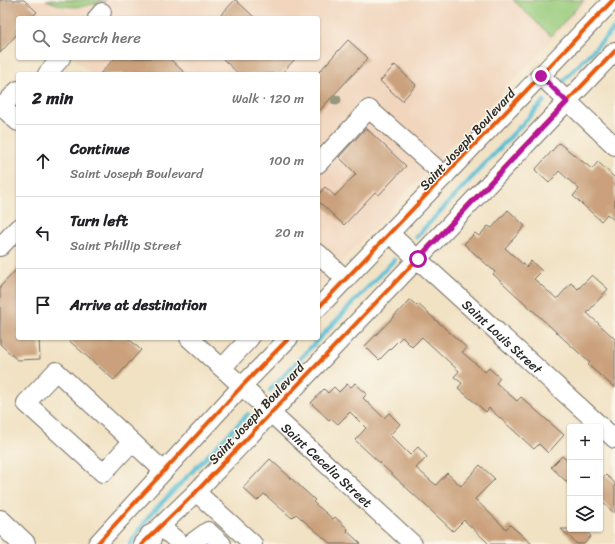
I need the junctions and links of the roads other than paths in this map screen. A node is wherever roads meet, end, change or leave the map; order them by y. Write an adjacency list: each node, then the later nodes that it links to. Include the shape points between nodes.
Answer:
1 (613, 0): 5 (street, Saint Joseph Boulevard)
2 (615, 51): 7 (street, Saint Joseph Boulevard)
3 (59, 60): 4 (street)
4 (49, 72)
5 (541, 76): 7 (street); 12 (street, Saint Joseph Boulevard)
6 (16, 92): 8 (street)
7 (567, 102): 10 (street); 17 (street, Saint Joseph Boulevard)
8 (1, 108): 9 (street)
9 (16, 120)
10 (615, 146)
11 (320, 162): 12 (street, via 369,109)
12 (445, 176): 14 (street, Saint Joseph Boulevard)
13 (16, 230): 15 (street)
14 (390, 234): 17 (street, Saint Louis Street); 18 (street, Saint Joseph Boulevard)
15 (0, 247)
16 (320, 255): 18 (street)
17 (418, 259): 25 (street, Saint Joseph Boulevard); 26 (street, Saint Louis Street)
18 (346, 280): 19 (street, Saint Joseph Boulevard)
19 (320, 306)
20 (191, 340): 23 (street, Saint Cecelia Street)
21 (248, 340): 23 (street)
22 (287, 340): 24 (street)
23 (222, 368): 24 (street, Saint Cecelia Street)
24 (242, 386): 25 (street, Saint Cecelia Street); 28 (street)
25 (270, 413): 29 (street, Saint Joseph Boulevard); 40 (street, Saint Cecelia Street)
26 (615, 439)
27 (132, 442): 27 (street, via 56,371 26,403 102,472); 28 (street)
28 (164, 471): 36 (street)
29 (196, 492): 32 (street, Saint Joseph Boulevard); 39 (street)
30 (0, 521): 35 (main road)
31 (0, 535): 34 (main road)
32 (150, 538): 37 (street)
33 (199, 542): 38 (street, via 208,531)
34 (4, 544)
35 (24, 544)
36 (98, 544)
37 (181, 544)
38 (222, 544)
39 (253, 544)
40 (413, 544)

